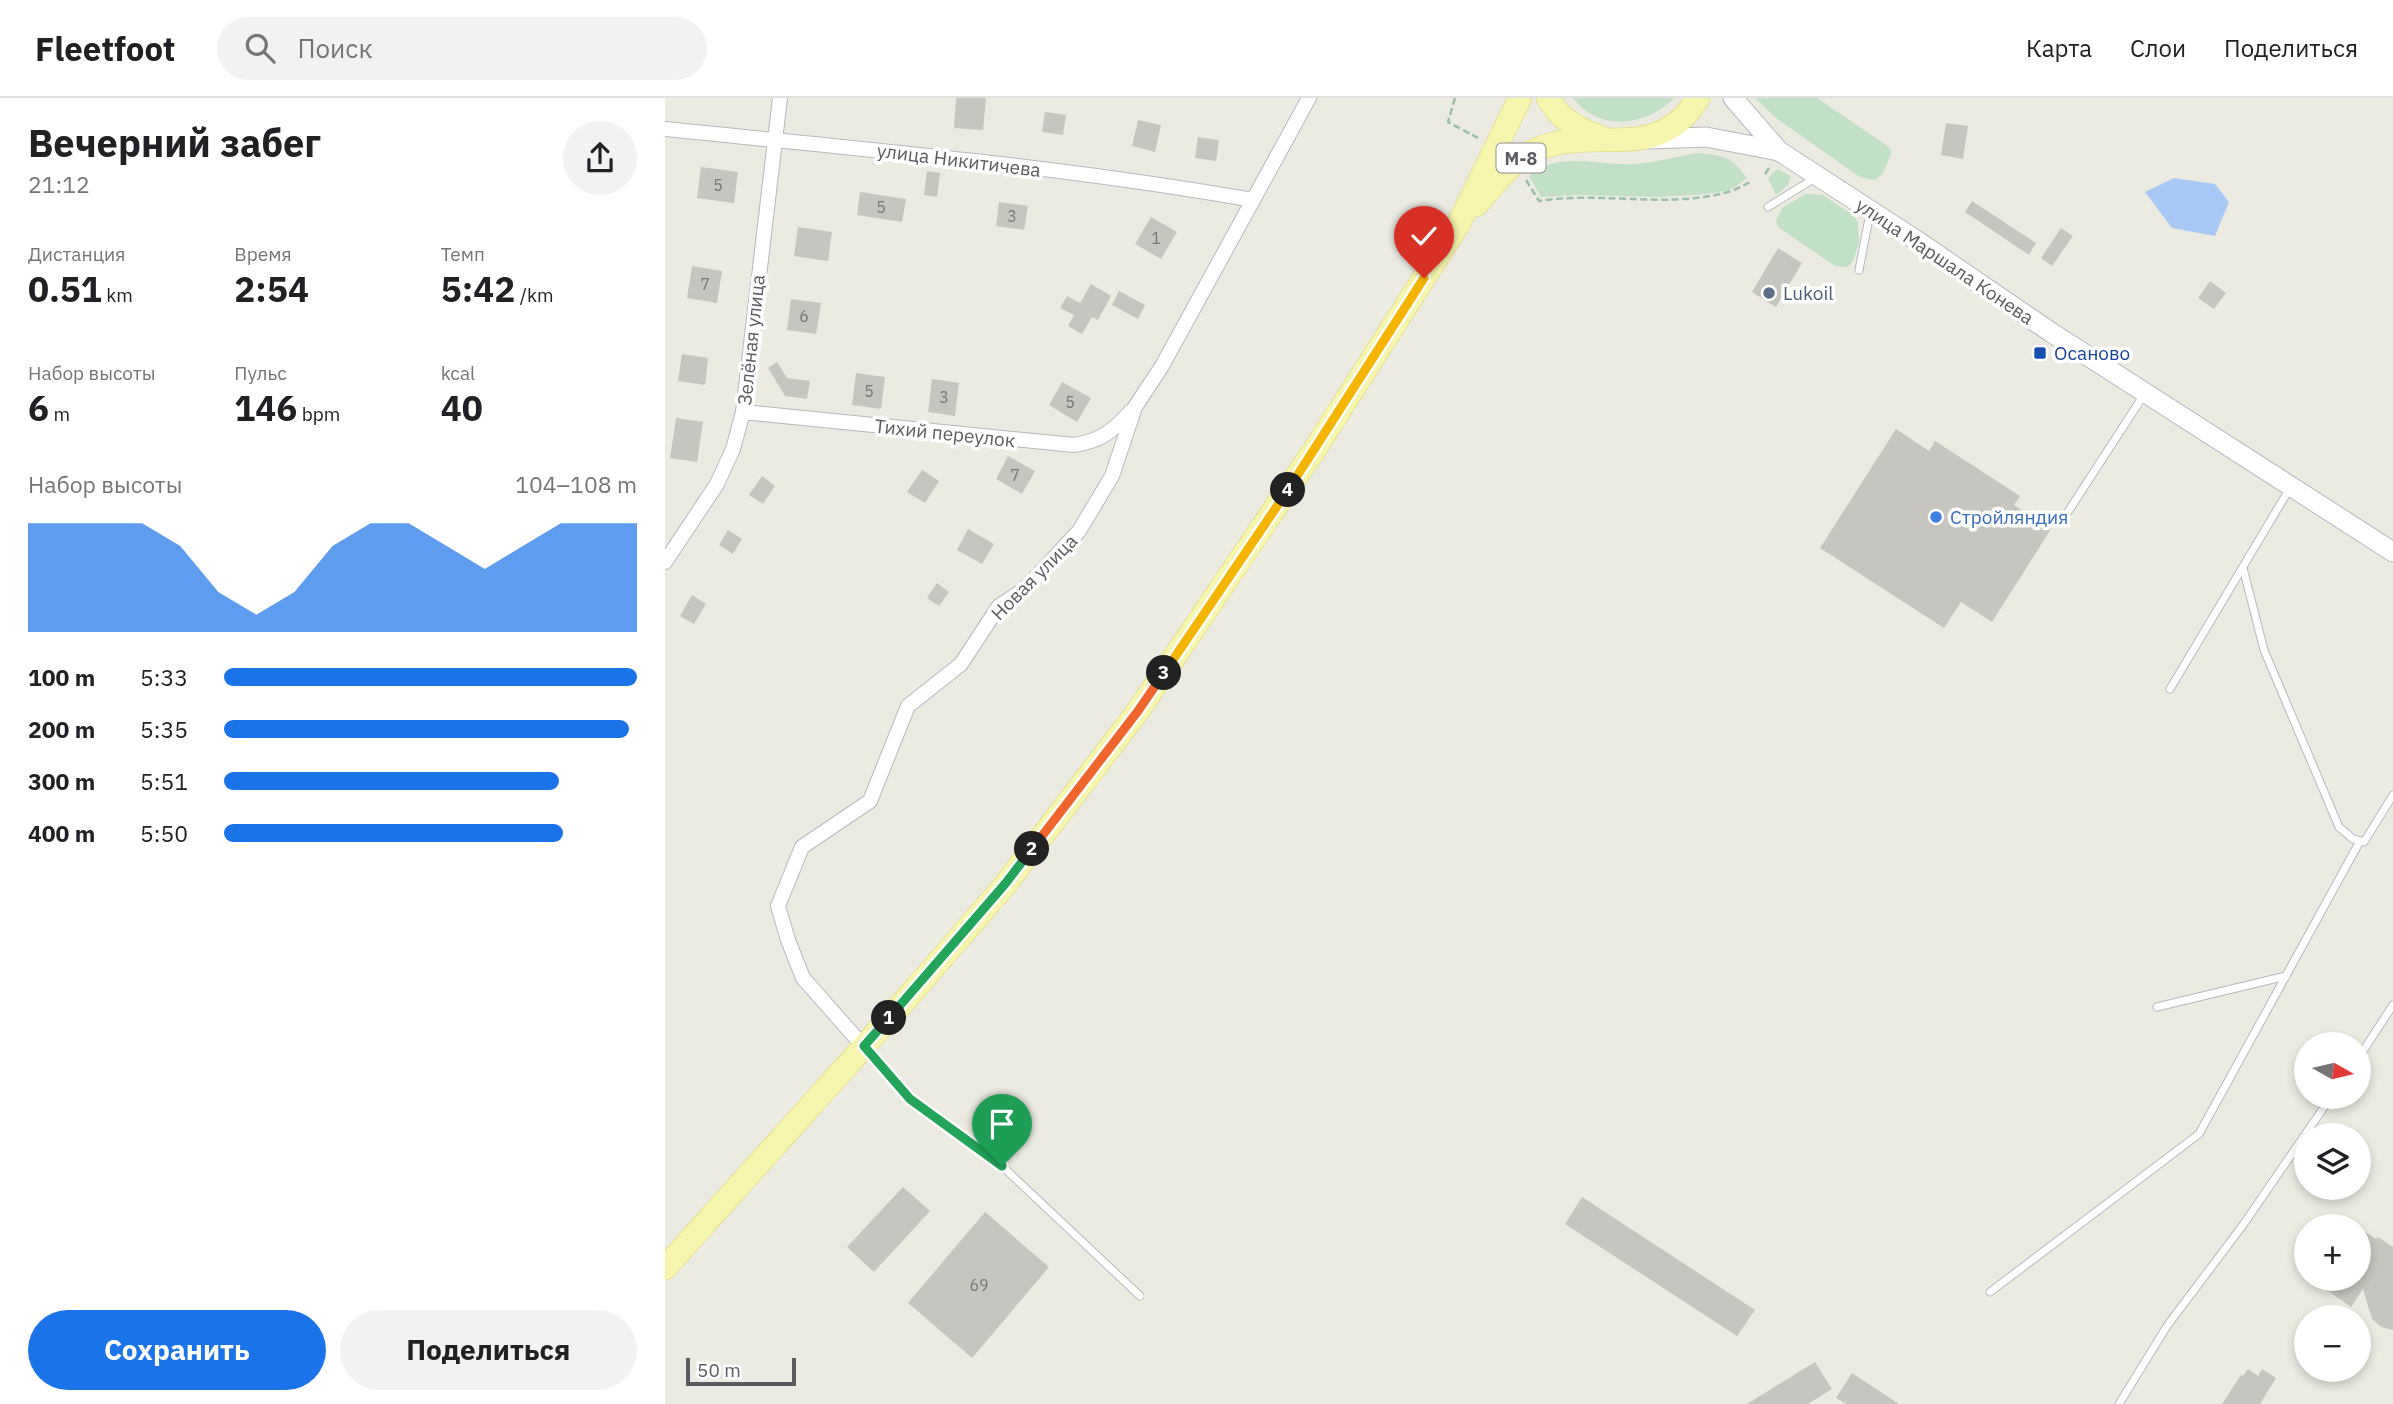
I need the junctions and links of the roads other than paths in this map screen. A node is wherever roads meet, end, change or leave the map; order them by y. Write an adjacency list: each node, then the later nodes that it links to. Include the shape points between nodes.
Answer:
1 (780, 98): 9 (street, Зелёная улица)
2 (1309, 98): 13 (street, Новая улица)
3 (1520, 98): 16 (main road, М-8)
4 (1548, 98): 8 (main road, М-8, via 1572,125)
5 (1699, 98): 10 (main road, М-8, via 1664,131)
6 (1733, 98): 11 (main road)
7 (665, 129): 9 (street, улица Никитичева)
8 (1607, 139): 10 (main road, М-8); 16 (main road, М-8, via 1558,143 1531,152)
9 (773, 140): 13 (street, улица Никитичева, via 1166,185); 20 (street, Зелёная улица)
10 (1635, 140): 11 (main road, via 1706,137)
11 (1775, 157): 12 (main road, улица Маршала Конева)
12 (1819, 175): 14 (lane); 15 (main road, улица Маршала Конева)
13 (1253, 200): 19 (street, Новая улица, via 1163,366)
14 (1768, 207)
15 (1870, 210): 17 (lane); 18 (main road, улица Маршала Конева)
16 (1459, 223): 33 (main road, М-8, via 1315,449 1138,711 1005,884)
17 (1859, 270)
18 (2146, 392): 21 (main road, улица Маршала Конева); 22 (lane)
19 (1135, 407): 20 (street, Тихий переулок, via 1113,430 1074,445); 33 (street, Новая улица, via 1112,477 1079,531 1025,589 999,606 961,664 908,706 870,801 802,846 778,906 788,940 803,978)
20 (743, 412): 24 (street, Зелёная улица, via 717,484)
21 (2291, 487): 23 (main road, улица Маршала Конева); 25 (lane)
22 (2067, 515)
23 (2393, 552)
24 (665, 562)
25 (2243, 568): 26 (lane); 28 (lane, via 2264,650 2339,827)
26 (2170, 689)
27 (2392, 796): 28 (lane, via 2364,842)
28 (2360, 841): 29 (lane)
29 (2286, 976): 31 (lane); 36 (lane, via 2199,1134)
30 (2393, 1005): 32 (lane)
31 (2157, 1007)
32 (2371, 1039)
33 (864, 1046): 35 (main road, М-8); 37 (lane, via 910,1099 1002,1166)
34 (2322, 1110): 38 (lane, via 2167,1326)
35 (665, 1268)
36 (1990, 1292)
37 (1140, 1296)
38 (2119, 1404)

